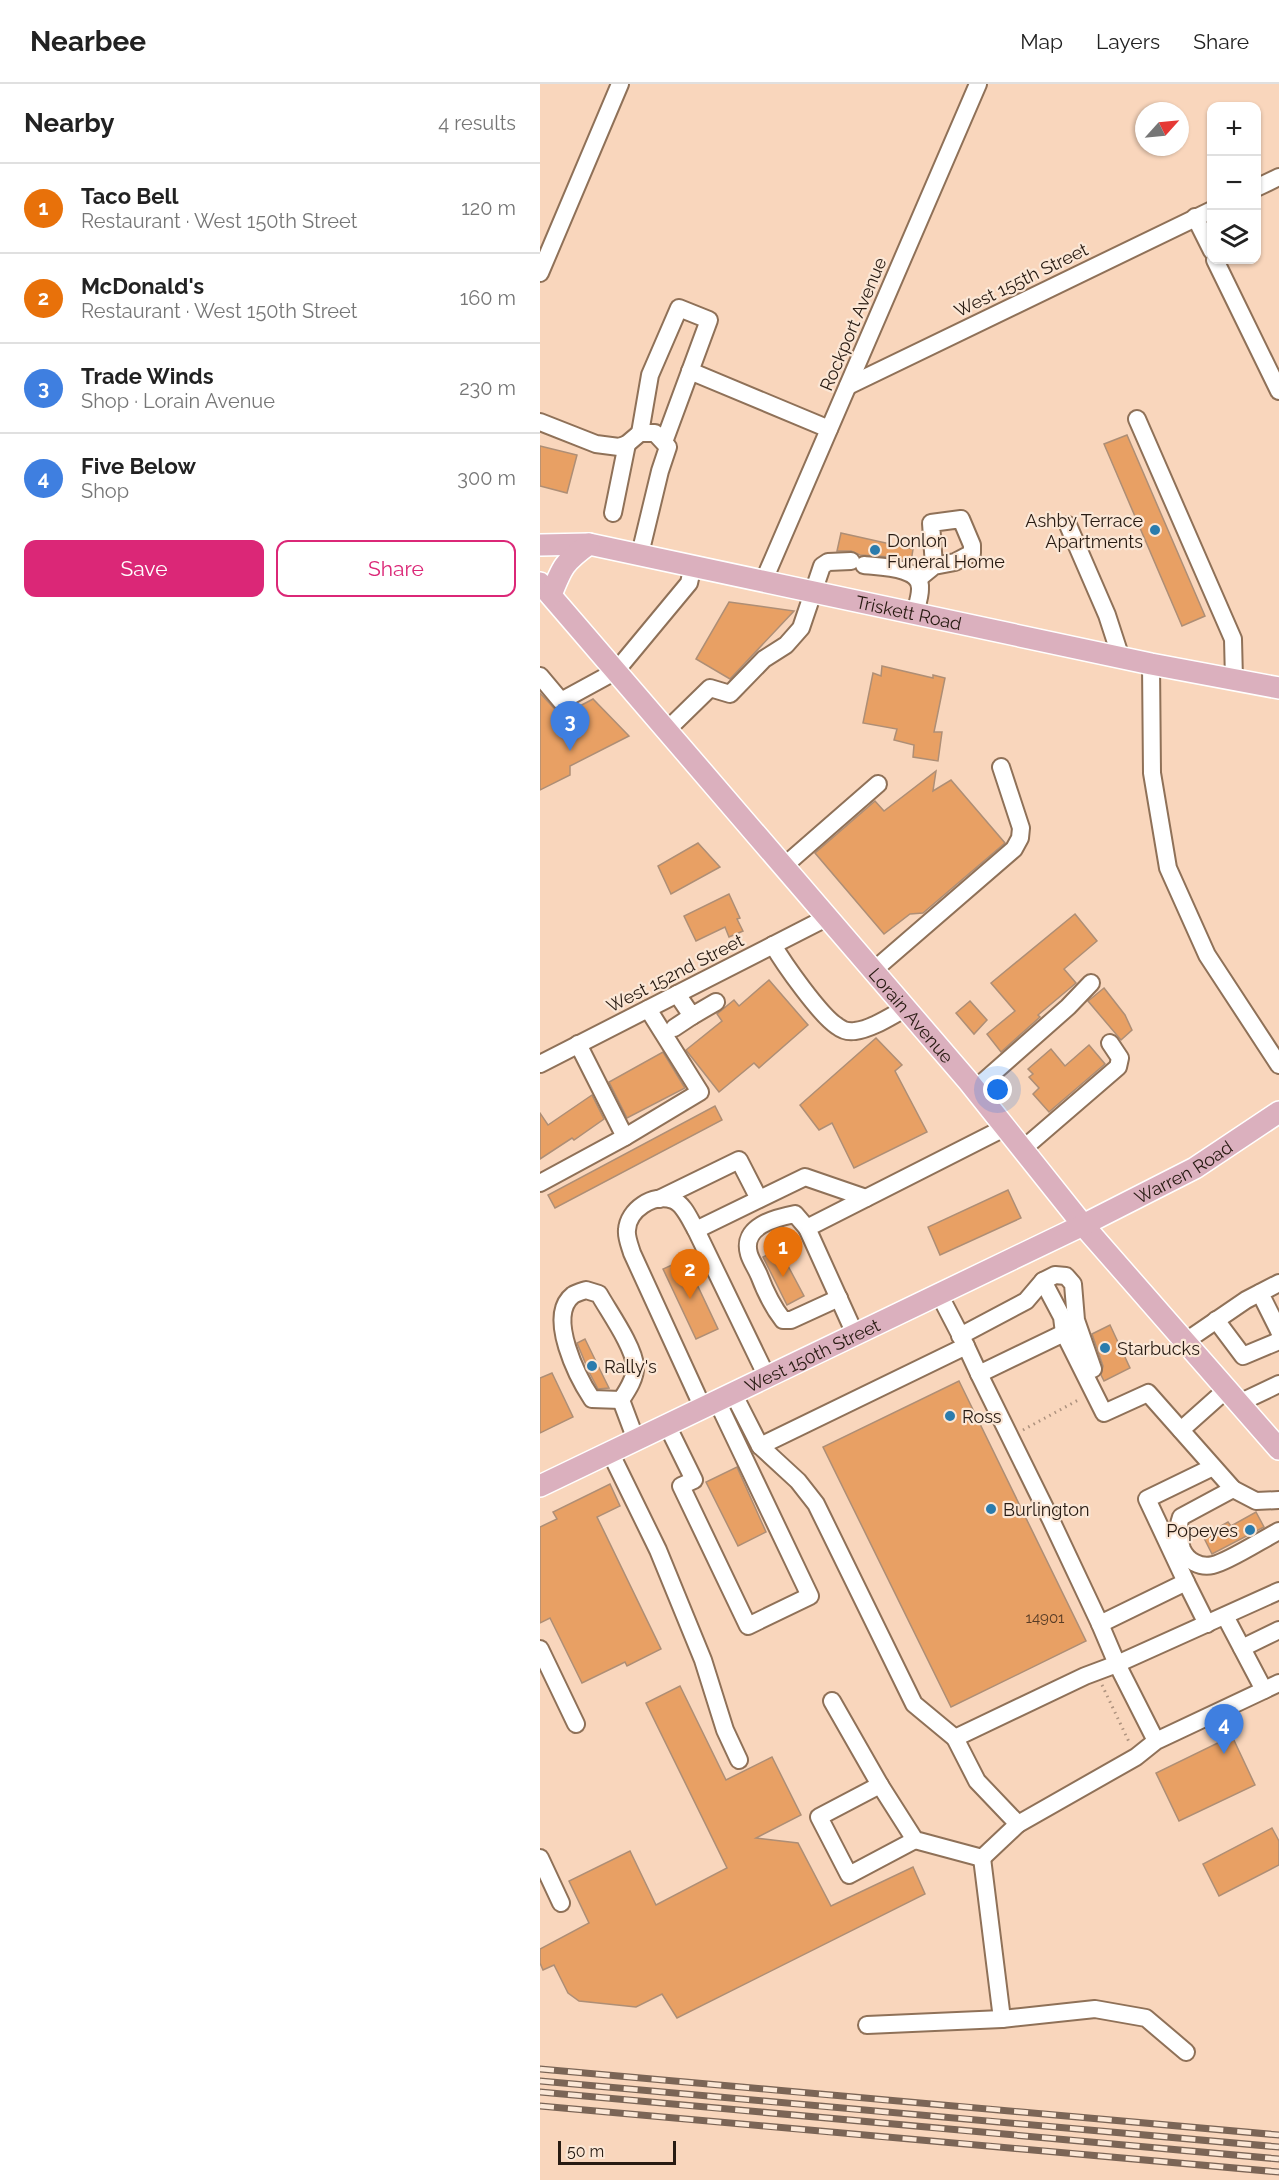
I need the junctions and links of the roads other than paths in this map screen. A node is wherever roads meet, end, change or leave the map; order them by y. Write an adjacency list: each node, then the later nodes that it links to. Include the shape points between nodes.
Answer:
1 (620, 84): 9 (street)
2 (978, 84): 11 (street, Rockport Avenue)
3 (1279, 177): 4 (street)
4 (1261, 186)
5 (1207, 212): 6 (street, West 155th Street)
6 (1195, 217): 7 (street); 11 (street, West 155th Street)
7 (1207, 241)
8 (1217, 264): 12 (street)
9 (540, 273)
10 (690, 371): 15 (street); 16 (street, via 709,320 679,308 650,375); 17 (street)
11 (848, 386): 15 (street, Rockport Avenue)
12 (1279, 392)
13 (1137, 419): 35 (street, via 1233,639)
14 (540, 422): 18 (street, via 596,444)
15 (829, 429): 27 (street, Rockport Avenue)
16 (640, 433): 17 (street, via 656,434); 18 (street)
17 (664, 442): 23 (street, via 668,447)
18 (627, 444): 19 (street)
19 (613, 513)
20 (1068, 525): 31 (street)
21 (588, 544): 22 (main road, Triskett Road); 23 (main road, Triskett Road); 28 (main road, via 573,555)
22 (540, 545)
23 (640, 554): 24 (main road, Triskett Road)
24 (693, 565): 27 (main road, Triskett Road); 33 (street, via 689,583)
25 (934, 566): 26 (street)
26 (918, 579): 29 (street, via 912,573 828,562 822,566); 30 (street, via 921,587)
27 (764, 580): 29 (main road, Triskett Road)
28 (545, 589): 33 (main road, Lorain Avenue)
29 (813, 591): 30 (main road, Triskett Road); 37 (street, via 801,628 786,645 764,659 729,694 710,688)
30 (915, 613): 31 (main road, Triskett Road)
31 (1121, 658): 32 (main road, Triskett Road)
32 (1151, 664): 35 (main road, Triskett Road); 54 (street, via 1152,773 1168,868 1207,955)
33 (616, 671): 34 (street, via 561,701); 37 (main road, Lorain Avenue)
34 (540, 676)
35 (1234, 680): 36 (main road, Triskett Road)
36 (1279, 688)
37 (667, 730): 40 (main road, Lorain Avenue)
38 (1001, 767): 43 (street, via 1021,828 1014,849)
39 (878, 784): 40 (street)
40 (784, 866): 41 (main road, Lorain Avenue)
41 (828, 917): 42 (street, West 152nd Street); 43 (main road, Lorain Avenue)
42 (773, 945): 45 (street, West 152nd Street); 47 (street, via 829,1020 843,1030 853,1032)
43 (874, 970): 47 (main road, Lorain Avenue)
44 (1091, 983): 55 (street)
45 (677, 994): 48 (street, West 152nd Street); 49 (street)
46 (716, 1002): 49 (street)
47 (906, 1008): 55 (main road, Lorain Avenue)
48 (648, 1009): 52 (street, West 152nd Street); 58 (street, via 700,1092)
49 (692, 1016): 50 (street)
50 (674, 1028)
51 (1110, 1043): 59 (street, via 1120,1058 1118,1067)
52 (578, 1044): 53 (street, West 152nd Street); 58 (street)
53 (540, 1064)
54 (1279, 1065)
55 (975, 1089): 57 (main road, Lorain Avenue)
56 (1279, 1112): 64 (main road, Warren Road, via 1195,1168)
57 (1006, 1127): 59 (main road, Lorain Avenue); 61 (street)
58 (625, 1137): 60 (street)
59 (1024, 1148): 64 (main road, Lorain Avenue)
60 (540, 1183)
61 (866, 1198): 63 (street, via 805,1177); 65 (street)
62 (658, 1199): 63 (street, via 739,1160); 66 (street, via 673,1200); 84 (street, via 642,1204 629,1218 626,1232 632,1253)
63 (759, 1199): 66 (street)
64 (1083, 1225): 70 (main road, West 150th Street); 77 (main road, Lorain Avenue)
65 (807, 1228): 71 (street); 71 (street, via 795,1214 769,1220 751,1234 749,1253 767,1295 783,1320)
66 (696, 1230): 80 (street)
67 (1043, 1281): 74 (street, via 1062,1317); 76 (street, via 1026,1301); 85 (street, via 1055,1275 1066,1276 1073,1284 1076,1320 1088,1358)
68 (1279, 1283): 69 (street)
69 (1260, 1293): 72 (street); 73 (street)
70 (939, 1294): 75 (main road, West 150th Street); 76 (street)
71 (839, 1298): 75 (street)
72 (1216, 1320): 77 (street); 78 (street, via 1243,1356)
73 (1279, 1331)
74 (1064, 1333): 79 (street); 85 (street, via 1104,1413)
75 (855, 1334): 80 (main road, West 150th Street)
76 (963, 1341): 79 (street); 89 (street)
77 (1186, 1341): 82 (main road, Lorain Avenue)
78 (1279, 1341)
79 (979, 1374): 102 (street)
80 (767, 1377): 84 (main road, West 150th Street)
81 (1279, 1384): 82 (street)
82 (1233, 1396): 87 (street); 90 (main road, Lorain Avenue)
83 (621, 1400): 83 (street, via 636,1367 628,1345 599,1294 586,1290 572,1295 564,1309 562,1328 578,1378 592,1399); 88 (street)
84 (718, 1400): 86 (main road, West 150th Street); 86 (street, via 810,1596 748,1626 681,1486 694,1480); 89 (street)
85 (1113, 1409): 87 (street, via 1148,1393)
86 (667, 1425): 88 (main road, West 150th Street)
87 (1181, 1430): 92 (street)
88 (636, 1440): 91 (main road, West 150th Street)
89 (760, 1446): 112 (street, via 798,1481 816,1504 914,1704)
90 (1279, 1449)
91 (610, 1452): 93 (main road, West 150th Street); 114 (street, via 658,1550)
92 (1213, 1467): 94 (street); 97 (street, via 1147,1499)
93 (540, 1486)
94 (1233, 1489): 95 (street, via 1256,1501); 96 (street)
95 (1279, 1503)
96 (1181, 1517): 97 (street); 98 (street, via 1181,1546 1199,1565 1215,1565)
97 (1158, 1523): 99 (street)
98 (1279, 1530)
99 (1186, 1582): 102 (street); 103 (street)
100 (1279, 1591): 101 (street)
101 (1225, 1616): 103 (street); 105 (street)
102 (1100, 1624): 107 (street)
103 (1207, 1624): 107 (street)
104 (1279, 1630): 105 (street)
105 (1242, 1648): 109 (street)
106 (540, 1649): 111 (street)
107 (1117, 1664): 112 (street); 113 (street)
108 (1279, 1683): 109 (street)
109 (1264, 1690): 113 (street)
110 (832, 1701): 115 (street)
111 (576, 1725)
112 (955, 1738): 116 (street, via 977,1781)
113 (1156, 1741): 116 (street, via 1136,1757)
114 (739, 1760)
115 (880, 1785): 117 (street); 117 (street, via 819,1817 849,1875)
116 (1018, 1824): 119 (street)
117 (915, 1840): 119 (street)
118 (540, 1858): 120 (street)
119 (982, 1858): 121 (street)
120 (561, 1903)
121 (1002, 2019): 122 (street); 123 (street, via 1095,2009 1146,2018)
122 (867, 2025)
123 (1186, 2052)

